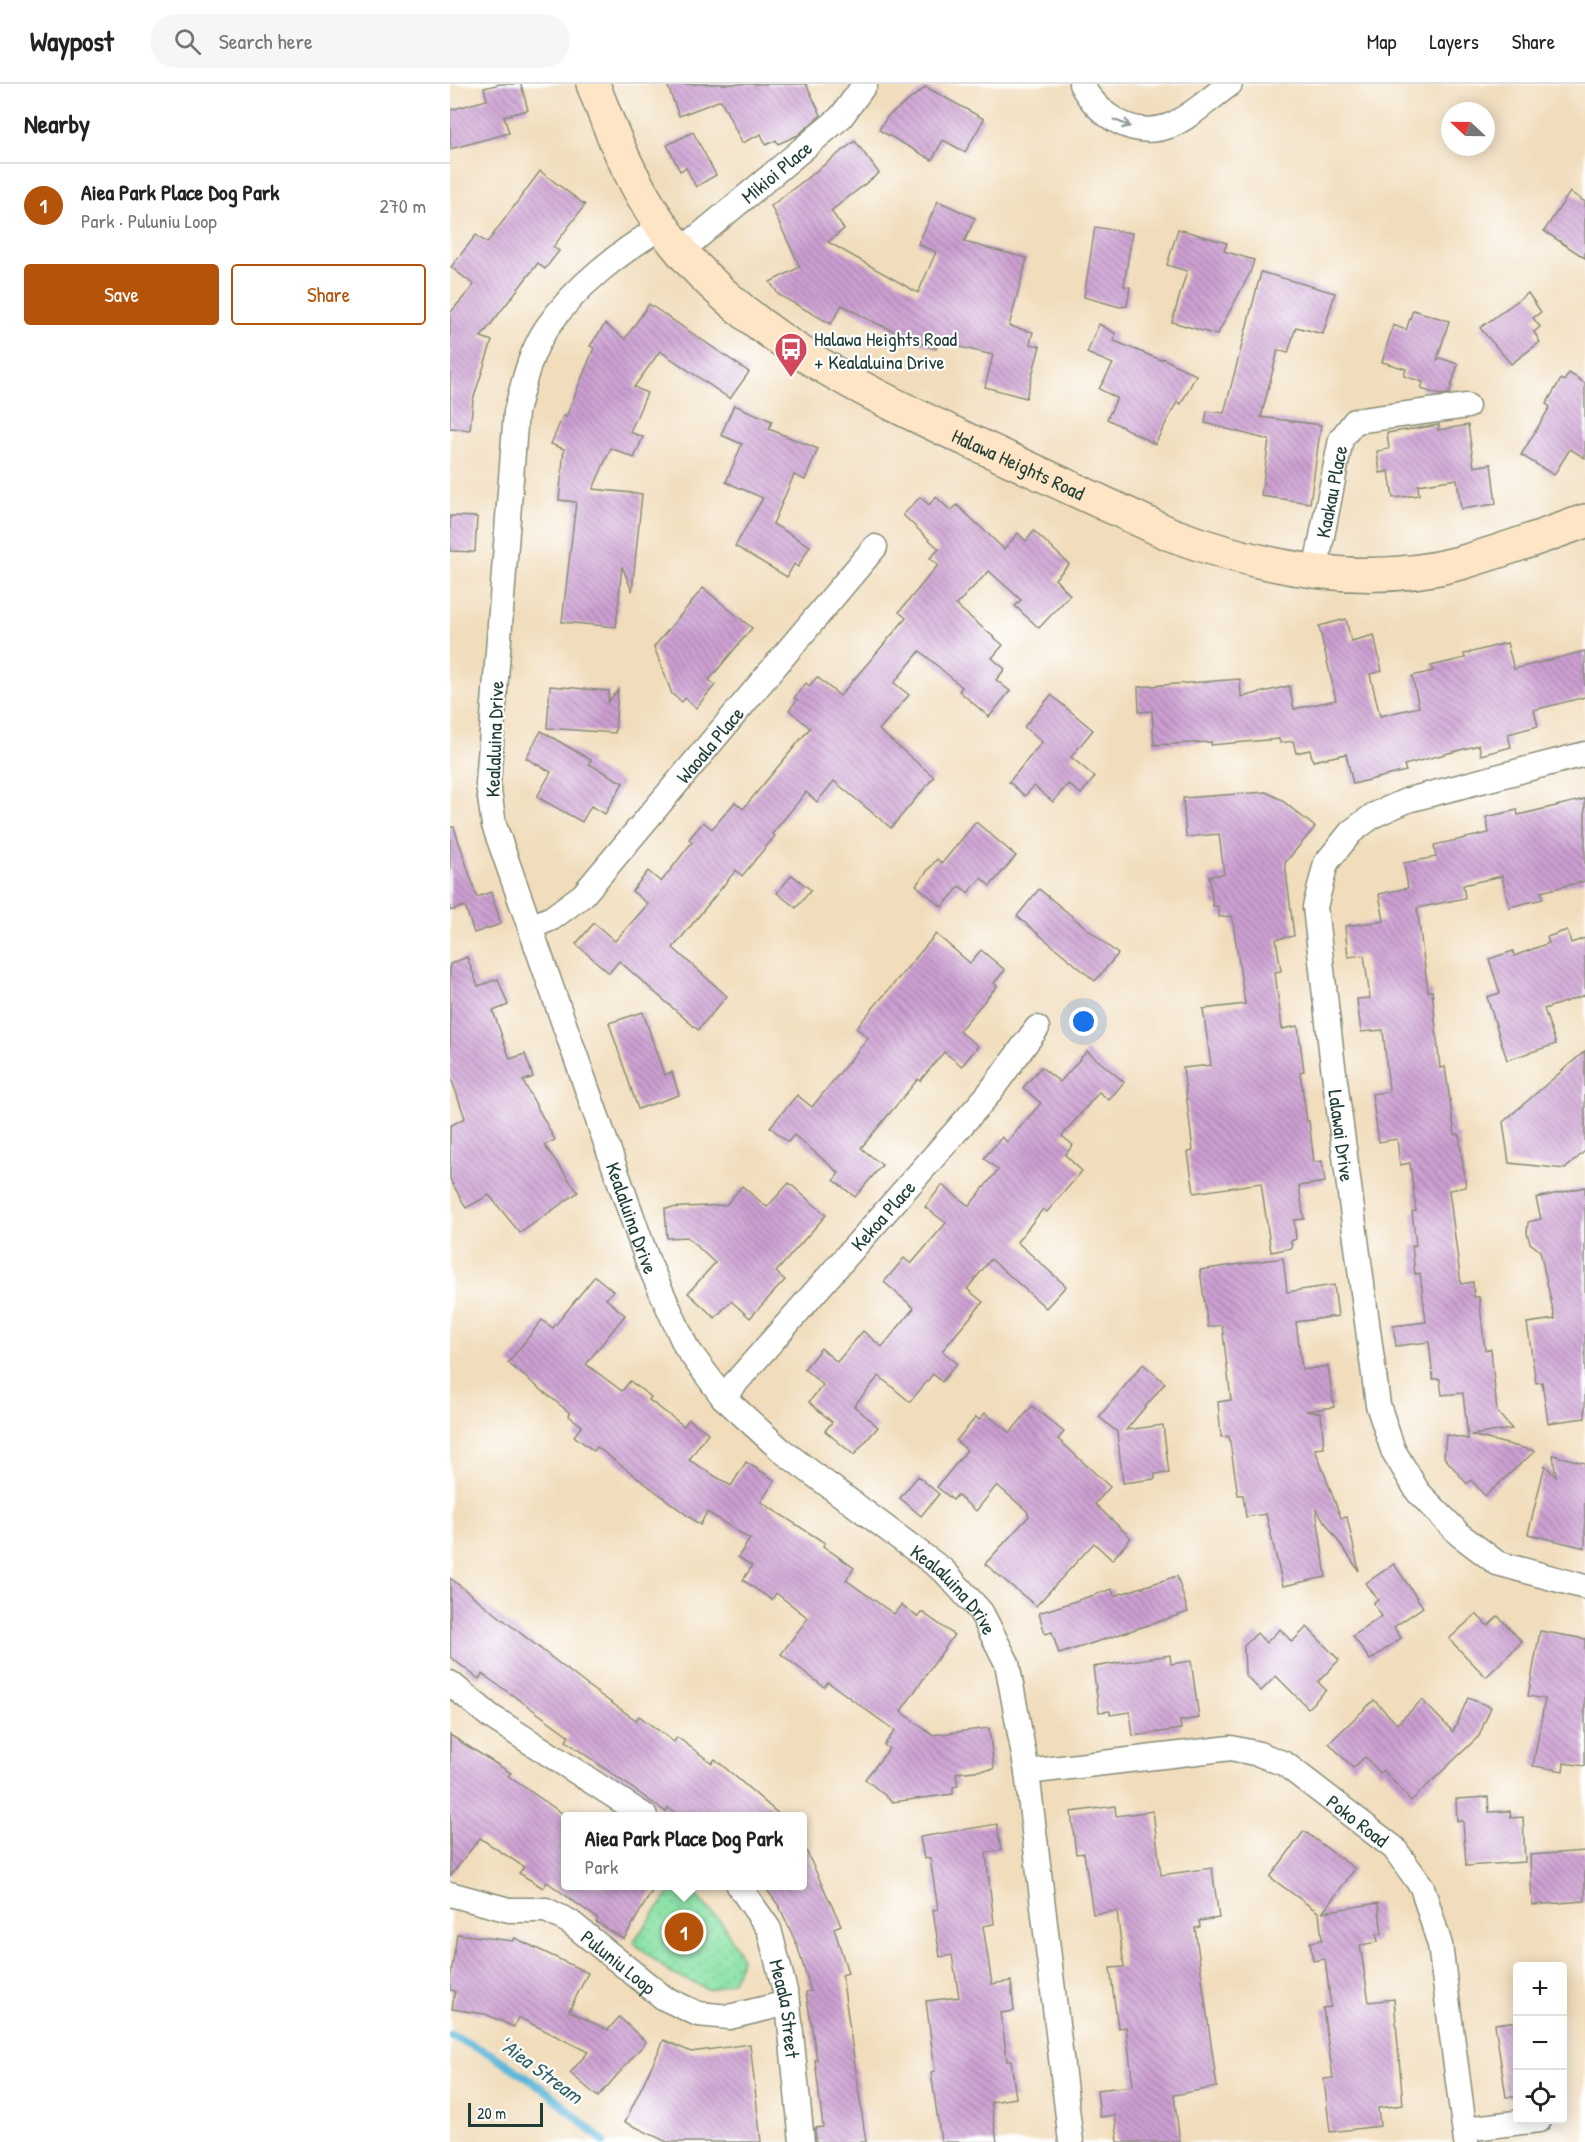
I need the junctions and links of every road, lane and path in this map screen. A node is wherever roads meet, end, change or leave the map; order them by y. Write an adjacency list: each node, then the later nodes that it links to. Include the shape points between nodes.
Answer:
1 (593, 84): 5 (street, Halawa Heights Road, via 633,180)
2 (865, 84): 5 (street, Mikioi Place, via 841,117)
3 (1081, 84): 4 (street, one-way to 4, via 1100,111 1133,128 1152,131 1171,126)
4 (1230, 84)
5 (672, 238): 9 (street, Halawa Heights Road, via 737,308 855,385 1170,534 1250,560); 11 (street, Kealaluina Drive, via 635,243 580,287 545,330 526,372 516,412 488,784 494,825)
6 (1467, 406): 9 (street, Kaakau Place, via 1354,421 1341,439)
7 (1585, 521): 9 (street, Halawa Heights Road, via 1458,563 1405,572)
8 (875, 547): 11 (street, Waoala Place, via 583,896 552,918)
9 (1316, 572)
10 (1585, 754): 14 (street, Lalawai Drive, via 1408,800 1374,815 1351,832 1326,863 1315,907 1378,1405 1393,1450 1418,1492 1460,1535 1497,1563)
11 (531, 927): 13 (street, Kealaluina Drive, via 648,1262 686,1347)
12 (1037, 1028): 13 (street, Kekoa Place, via 987,1096)
13 (723, 1397): 16 (street, Kealaluina Drive, via 780,1450 944,1571 981,1612 1007,1663)
14 (1585, 1587)
15 (450, 1683): 17 (street, via 490,1716)
16 (1027, 1772): 22 (street, Poko Road, via 1231,1748 1285,1764 1394,1848 1422,1887 1440,1945); 24 (street, Kealaluina Drive)
17 (639, 1812)
18 (742, 1890): 20 (street, Meaala Street, via 769,1929)
19 (450, 1894): 20 (street, Puluniu Loop, via 509,1910 546,1910 570,1922 664,1998 698,2014 729,2017)
20 (788, 2003): 23 (street, Meaala Street)
21 (1519, 2124): 22 (street)
22 (1465, 2135)
23 (802, 2142)
24 (1071, 2142)

